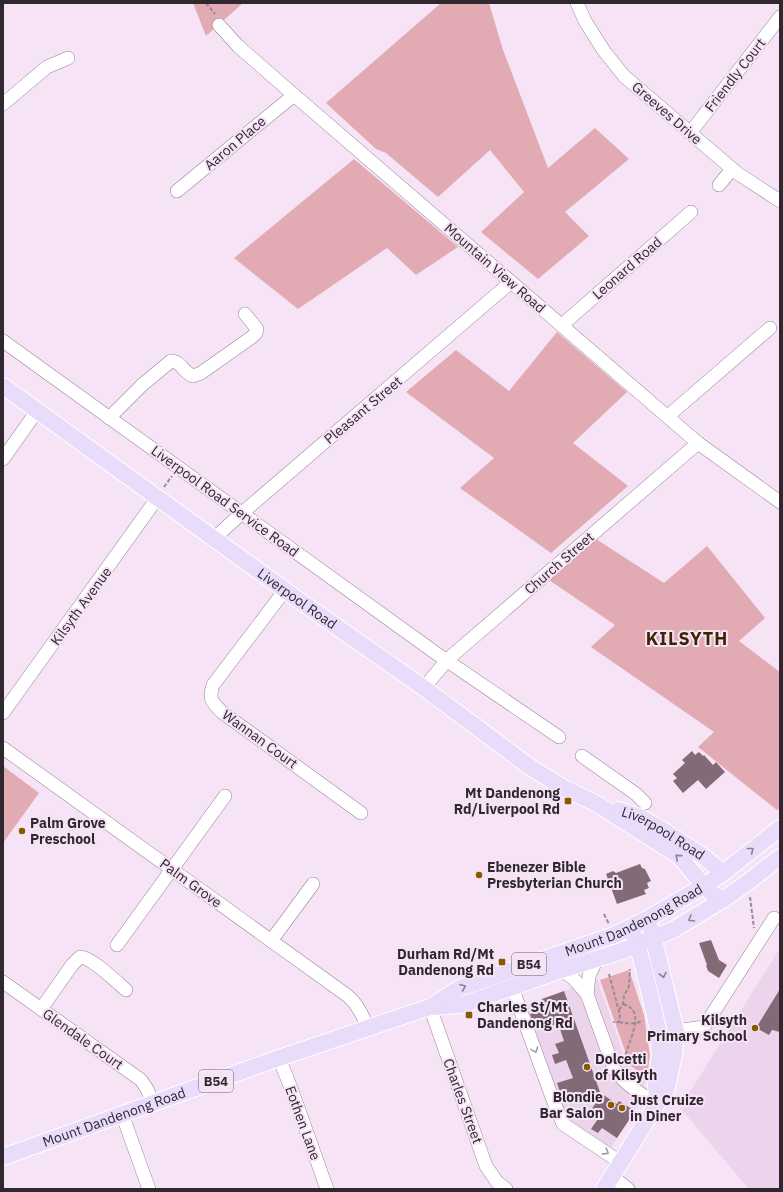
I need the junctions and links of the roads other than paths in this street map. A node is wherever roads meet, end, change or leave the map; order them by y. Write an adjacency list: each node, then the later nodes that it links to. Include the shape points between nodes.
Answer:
1 (577, 3): 7 (street, Greeves Drive, via 604,51 624,76)
2 (780, 17): 7 (street, Friendly Court)
3 (219, 25): 5 (street, Mountain View Road, via 238,46)
4 (68, 58): 6 (street, via 47,67)
5 (294, 95): 10 (street, Aaron Place); 13 (street, Mountain View Road)
6 (3, 104)
7 (690, 133): 8 (street, Greeves Drive)
8 (732, 169): 9 (street); 11 (street, Greeves Drive)
9 (719, 185)
10 (177, 191)
11 (780, 202)
12 (691, 212): 15 (street, Leonard Road)
13 (511, 282): 15 (street, Mountain View Road); 26 (street, Pleasant Street)
14 (245, 314): 21 (street, via 256,329 252,337 194,376 189,375 178,362 171,360)
15 (562, 326): 20 (street, Mountain View Road)
16 (770, 328): 20 (street)
17 (3, 341): 21 (street, Liverpool Road Service Road)
18 (3, 386): 19 (main road, Liverpool Road)
19 (38, 411): 23 (street); 24 (main road, Liverpool Road)
20 (668, 416): 22 (street, Mountain View Road)
21 (109, 418): 26 (street, Liverpool Road Service Road)
22 (698, 443): 25 (street, Mountain View Road); 29 (street, Church Street)
23 (3, 459)
24 (158, 498): 27 (main road, Liverpool Road); 31 (street, Kilsyth Avenue)
25 (780, 502)
26 (242, 513): 27 (street, Pleasant Street); 29 (street, Liverpool Road Service Road)
27 (215, 539): 28 (main road, Liverpool Road)
28 (285, 590): 30 (main road, Liverpool Road); 38 (street, Wannan Court, via 214,686 211,699 223,712)
29 (447, 660): 30 (street, Church Street); 32 (street, Liverpool Road Service Road)
30 (424, 688): 36 (main road, Liverpool Road, via 530,767)
31 (3, 714)
32 (559, 737)
33 (3, 748): 41 (street, Palm Grove)
34 (582, 756): 37 (street, via 636,794)
35 (225, 796): 41 (street)
36 (597, 804): 37 (main road, Liverpool Road); 44 (main road, Liverpool Road, one-way to 36, via 679,856)
37 (645, 804): 42 (main road, Liverpool Road, via 684,843)
38 (361, 813)
39 (780, 828): 42 (main road, Mount Dandenong Road / B54, one-way to 39)
40 (780, 856): 45 (main road, Mount Dandenong Road / B54)
41 (172, 869): 50 (street, Palm Grove); 51 (street)
42 (723, 873): 44 (main road, Mount Dandenong Road / B54); 45 (main road, Mount Dandenong Road, via 726,886)
43 (313, 884): 50 (street)
44 (704, 886): 45 (main road, Liverpool Road, via 714,895); 46 (main road, Mount Dandenong Road / B54)
45 (724, 899): 49 (main road, Mount Dandenong Road / B54, one-way to 49, via 673,930)
46 (649, 918): 48 (main road, Mount Dandenong Road / B54); 49 (main road)
47 (774, 918): 62 (street, via 704,1027)
48 (631, 926): 52 (main road); 59 (main road, Mount Dandenong Road / B54, one-way to 48, via 460,988 614,935)
49 (654, 937): 52 (main road, Mount Dandenong Road / B54); 62 (main road, one-way to 62)
50 (270, 941): 61 (street, Palm Grove, via 354,1001)
51 (117, 945)
52 (636, 945): 53 (main road, Mount Dandenong Road / B54); 64 (main road, via 658,1029)
53 (597, 959): 54 (main road, Mount Dandenong Road / B54); 58 (street, via 589,976)
54 (561, 970): 56 (main road, Mount Dandenong Road / B54); 58 (street, via 573,978)
55 (3, 982): 60 (street, Glendale Court)
56 (512, 987): 59 (main road, Mount Dandenong Road / B54, via 462,1005); 68 (street, one-way to 68, via 563,1124)
57 (126, 990): 60 (street, via 92,961 80,957)
58 (587, 994): 64 (street, via 614,1069 629,1085 646,1098)
59 (430, 1007): 61 (main road, Mount Dandenong Road / B54); 72 (street, Charles Street, via 486,1166 497,1182)
60 (41, 1009): 65 (street, Glendale Court, via 141,1080)
61 (367, 1027): 63 (main road, Mount Dandenong Road / B54)
62 (676, 1031): 64 (main road, via 667,1088)
63 (279, 1058): 65 (main road, Mount Dandenong Road / B54); 71 (street, Eothen Lane)
64 (658, 1103): 68 (main road)
65 (153, 1104): 66 (main road, Mount Dandenong Road / B54)
66 (122, 1114): 67 (main road, Mount Dandenong Road / B54); 70 (street)
67 (3, 1157)
68 (620, 1162): 69 (main road)
69 (608, 1183): 73 (street)
70 (149, 1189)
71 (327, 1189)
72 (506, 1189)
73 (628, 1189)

